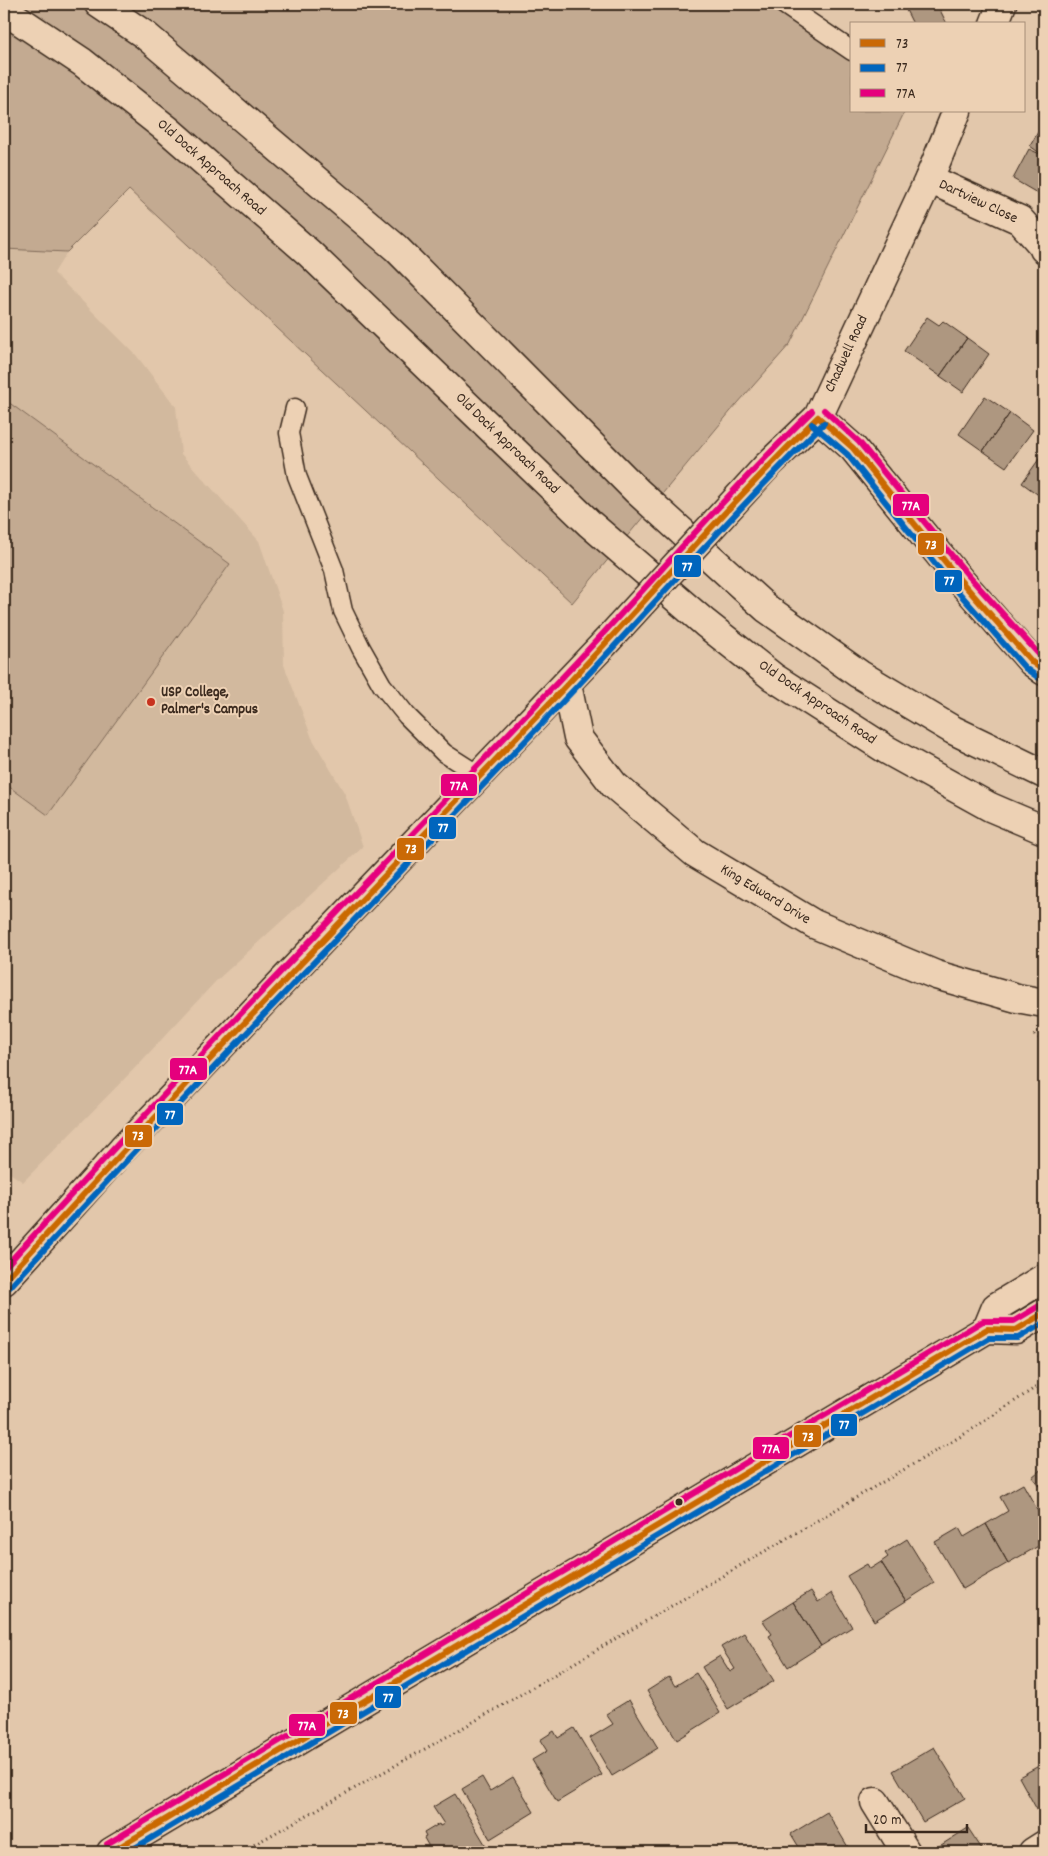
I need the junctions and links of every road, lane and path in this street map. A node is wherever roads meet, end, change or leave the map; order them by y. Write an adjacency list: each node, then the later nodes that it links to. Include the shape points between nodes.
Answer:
1 (99, 4): 14 (street, via 145,35 396,248 637,491 766,608 858,674 952,730)
2 (783, 4): 6 (lane)
3 (1002, 4): 5 (street)
4 (4, 10): 16 (street, Old Dock Approach Road, via 82,62 168,130 309,253 590,524 705,623 766,671 887,750 990,807)
5 (995, 22)
6 (850, 50)
7 (955, 112): 8 (street, Chadwell Road)
8 (929, 179): 9 (street, Dartview Close, via 1020,220); 11 (street, Chadwell Road)
9 (1044, 250)
10 (296, 408): 15 (lane, via 289,433 297,476 334,570 343,611 361,648 382,685 407,716 444,753)
11 (818, 417): 12 (street, via 853,448 960,580 1032,662); 13 (street, Chadwell Road, bridge, via 767,466)
12 (1044, 671)
13 (567, 684): 15 (street, Chadwell Road); 17 (street, King Edward Drive, via 578,738 614,785 695,853 814,924 936,975)
14 (1044, 774)
15 (480, 776): 19 (street, Chadwell Road, via 122,1150)
16 (1044, 830)
17 (1044, 1003)
18 (1044, 1278): 21 (street, via 996,1307)
19 (4, 1281)
20 (1044, 1313): 21 (street, via 1016,1330)
21 (987, 1329): 25 (street)
22 (1044, 1382): 26 (path, via 968,1432 489,1712)
23 (876, 1802): 27 (street)
24 (1044, 1845): 28 (street)
25 (111, 1852)
26 (241, 1852)
27 (906, 1852)
28 (1033, 1852)

